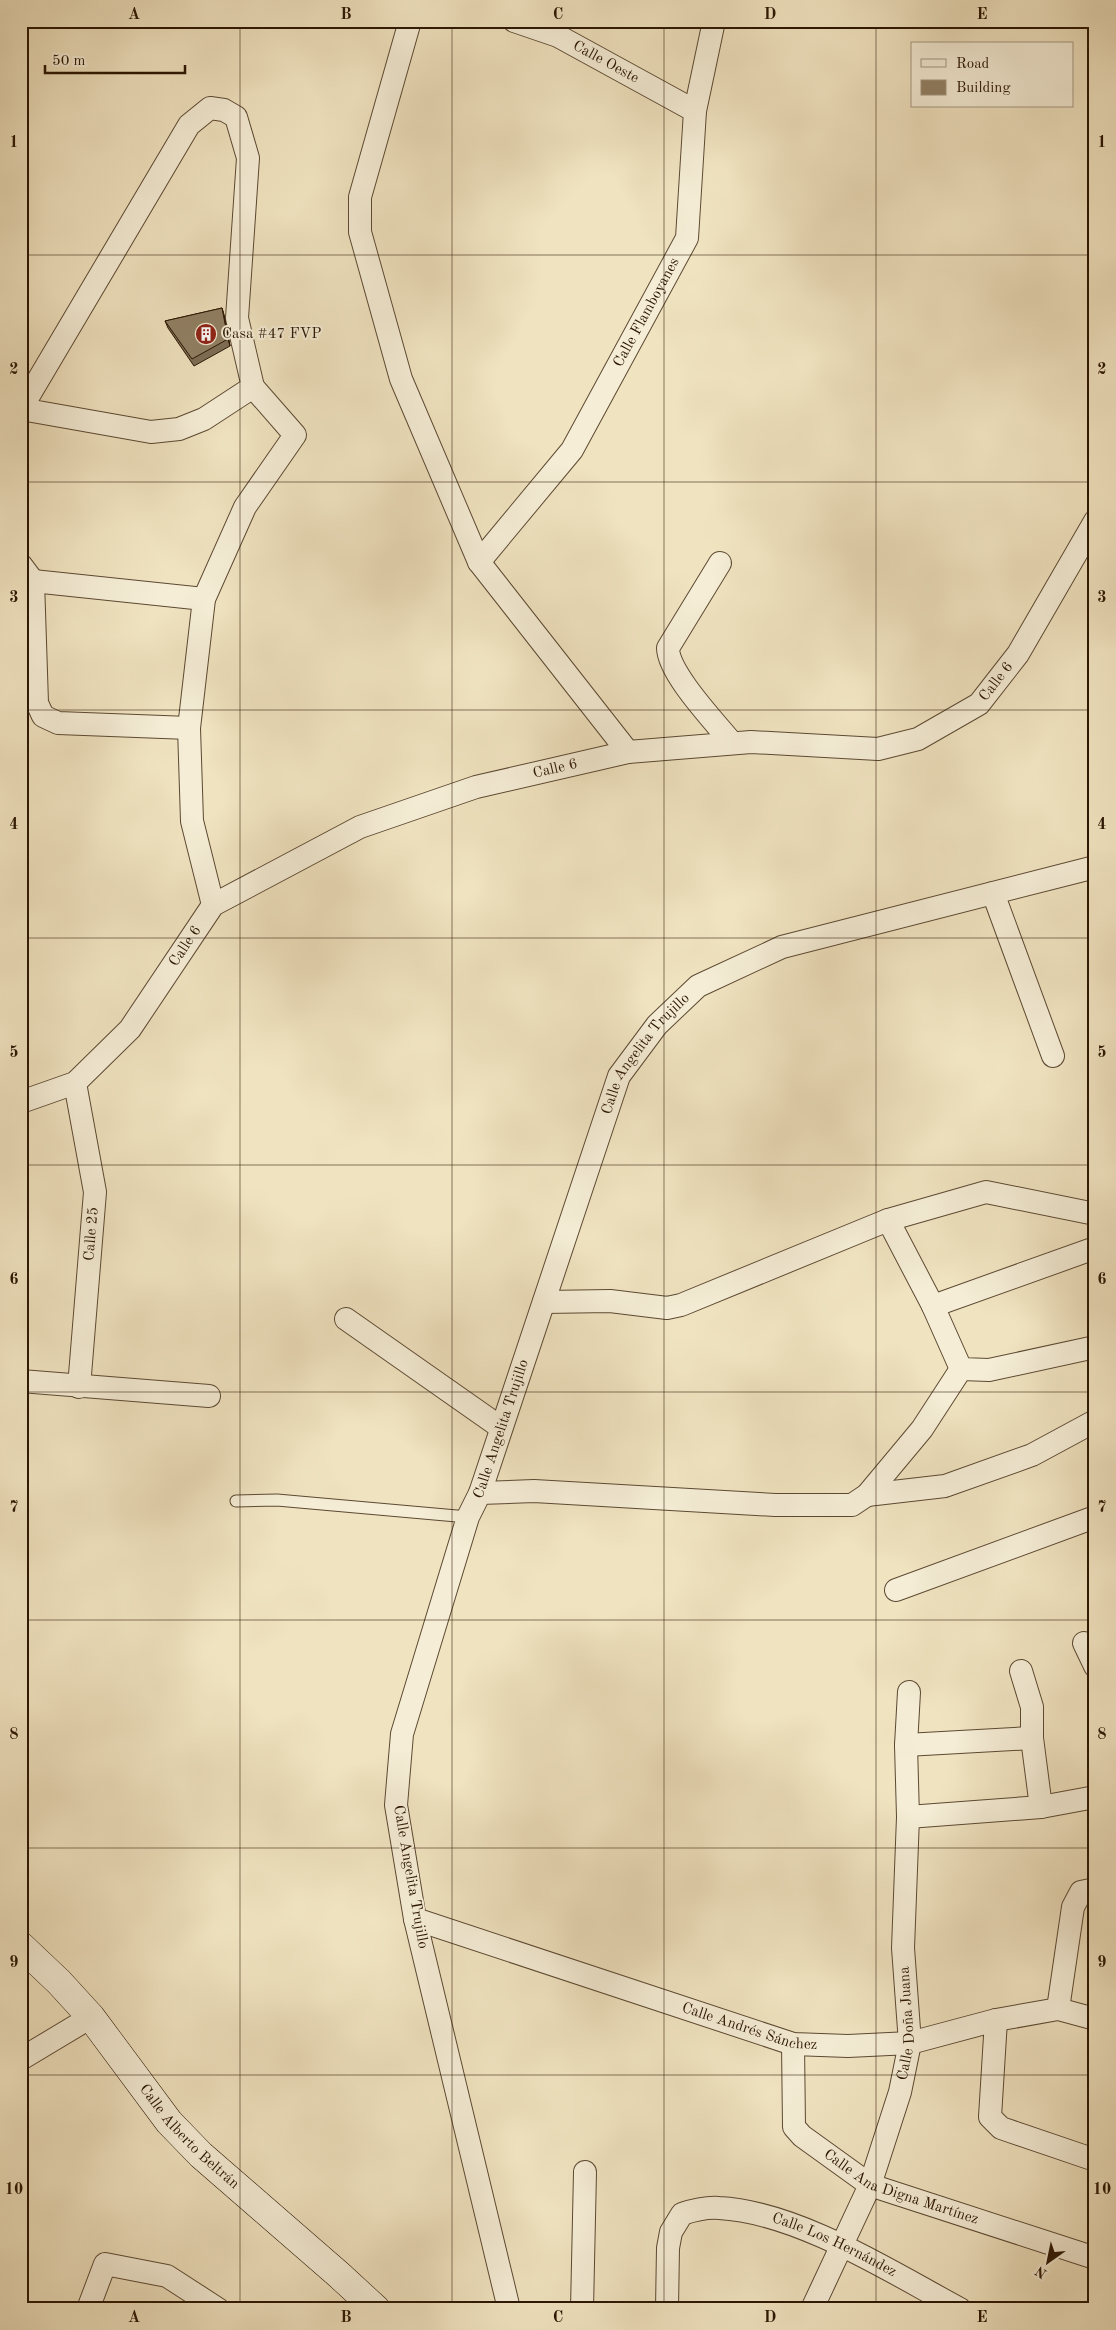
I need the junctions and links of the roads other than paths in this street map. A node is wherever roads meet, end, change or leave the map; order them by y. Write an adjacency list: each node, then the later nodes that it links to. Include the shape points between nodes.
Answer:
1 (410, 21): 8 (street, via 360,197 360,232 401,379)
2 (514, 21): 4 (street, Calle Oeste, via 558,36)
3 (714, 21): 4 (street, Calle Flamboyanes)
4 (695, 110): 8 (street, Calle Flamboyanes, via 687,238 572,450)
5 (252, 387): 6 (street, via 204,419 179,429 151,432); 6 (street, via 237,318 248,158 236,117 224,110 210,108 189,126); 11 (street, via 295,435 246,507)
6 (21, 409)
7 (1095, 521): 13 (street, Calle 6, via 1018,654 979,704 918,739 878,749)
8 (478, 562): 14 (street)
9 (720, 563): 13 (street, via 671,642 668,657 684,684)
10 (27, 573): 11 (street); 12 (street, via 37,703 43,716 58,723)
11 (204, 599): 12 (street)
12 (189, 728): 17 (street, via 192,821)
13 (732, 743): 14 (street, Calle 6)
14 (628, 752): 17 (street, Calle 6, via 476,787 360,827)
15 (1095, 867): 16 (street, Calle Angelita Trujillo)
16 (993, 893): 18 (street); 24 (street, Calle Angelita Trujillo, via 782,947 698,986 657,1025 619,1076)
17 (213, 905): 19 (street, Calle 6, via 130,1029)
18 (1053, 1056)
19 (75, 1083): 20 (street, Calle 6); 30 (street, Calle 25, via 95,1192)
20 (21, 1102)
21 (1095, 1214): 22 (street, via 986,1192)
22 (888, 1220): 24 (street, via 667,1308 610,1301); 25 (street)
23 (1095, 1248): 25 (street)
24 (544, 1302): 33 (street, Calle Angelita Trujillo)
25 (933, 1306): 28 (street)
26 (346, 1319): 33 (street)
27 (1095, 1347): 28 (street, via 990,1370)
28 (961, 1369): 35 (street, via 922,1429)
29 (21, 1381): 30 (street)
30 (79, 1387): 31 (street)
31 (209, 1396)
32 (1095, 1421): 35 (street, via 1032,1455 945,1486)
33 (500, 1427): 34 (street, Calle Angelita Trujillo)
34 (480, 1493): 35 (street, via 534,1491 775,1506 852,1505); 37 (street, Calle Angelita Trujillo)
35 (867, 1495)
36 (236, 1501): 37 (lane, via 277,1500)
37 (468, 1517): 50 (street, Calle Angelita Trujillo, via 402,1734 396,1805)
38 (1095, 1517): 39 (street)
39 (896, 1590)
40 (1084, 1643): 41 (street)
41 (1095, 1666)
42 (1021, 1671): 44 (street, via 1032,1707)
43 (908, 1692): 45 (street, Calle Doña Juana)
44 (1032, 1738): 45 (street); 47 (street)
45 (906, 1745): 48 (street, Calle Doña Juana)
46 (1095, 1797): 47 (street)
47 (1042, 1807): 48 (street)
48 (908, 1817): 56 (street, Calle Doña Juana, via 903,1948)
49 (1095, 1889): 52 (street, via 1081,1892 1073,1907)
50 (415, 1919): 57 (street, Calle Andrés Sánchez); 67 (street, Calle Angelita Trujillo)
51 (21, 1946): 53 (main road, Calle Alberto Beltrán)
52 (1058, 2009): 54 (street, Calle Andrés Sánchez); 55 (street, Calle Andrés Sánchez)
53 (90, 2017): 58 (street); 66 (main road, Calle Alberto Beltrán, via 169,2122 201,2155)
54 (1095, 2019)
55 (996, 2020): 56 (street, Calle Andrés Sánchez); 59 (street, via 990,2116 994,2122 1001,2128)
56 (910, 2043): 57 (street, Calle Andrés Sánchez); 61 (street, Calle Doña Juana, via 900,2092)
57 (792, 2044): 61 (street, Calle Ana Digna Martínez, via 794,2127)
58 (21, 2059)
59 (1095, 2160)
60 (585, 2172): 68 (street)
61 (870, 2185): 62 (street, Calle Doña Juana); 63 (street, Calle Ana Digna Martínez)
62 (842, 2246): 69 (street, Calle Los Hernández, via 798,2227 748,2212 700,2208 682,2214 668,2248); 70 (street, Calle Doña Juana); 71 (street, Calle Los Hernández)
63 (1095, 2258)
64 (88, 2309): 65 (street, via 105,2264 167,2276)
65 (218, 2309)
66 (376, 2309)
67 (510, 2309)
68 (582, 2309)
69 (668, 2309)
70 (812, 2309)
71 (960, 2309)

